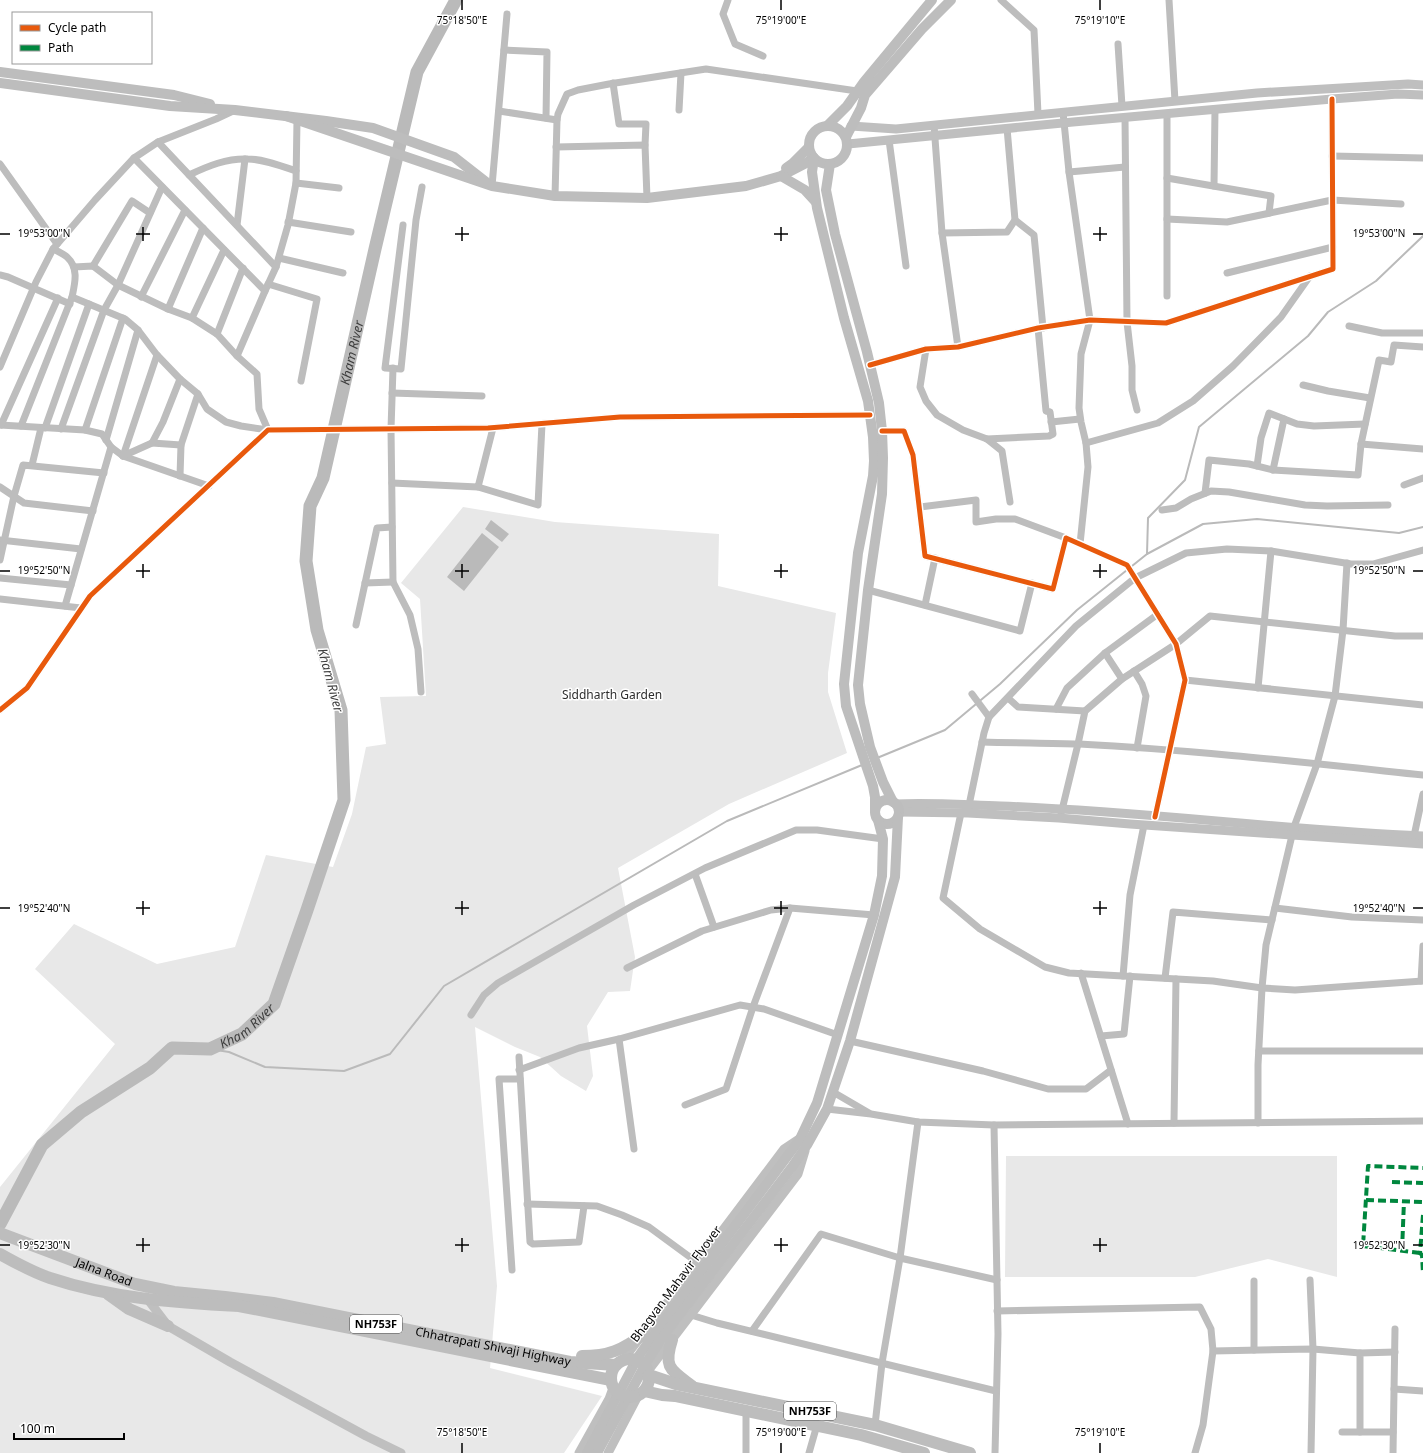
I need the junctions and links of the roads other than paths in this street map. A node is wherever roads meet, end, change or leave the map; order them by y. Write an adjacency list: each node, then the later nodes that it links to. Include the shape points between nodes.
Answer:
1 (728, 0): 9 (street, via 723,14 735,44)
2 (932, 0): 15 (main road)
3 (951, 0): 35 (main road, via 922,29 865,95)
4 (1001, 0): 25 (street, via 1034,30)
5 (1169, 0): 18 (street)
6 (507, 14): 8 (street)
7 (1118, 44): 19 (street)
8 (504, 50): 23 (street); 29 (street, via 547,52)
9 (763, 56)
10 (0, 72): 21 (main road, via 174,95)
11 (681, 73): 13 (street); 15 (street, via 706,69); 22 (street)
12 (0, 83): 21 (main road, via 170,106)
13 (613, 83): 31 (street, via 567,94); 41 (street, via 619,124 646,124)
14 (1423, 85): 18 (street, via 1264,92)
15 (857, 92): 34 (main road)
16 (1423, 95): 17 (street, via 1398,94)
17 (1332, 99): 20 (street); 44 (street)
18 (1175, 101): 19 (street)
19 (1122, 106): 24 (street)
20 (1215, 109): 26 (street); 61 (street)
21 (236, 110): 27 (main road); 40 (street)
22 (679, 110)
23 (499, 111): 29 (street); 59 (street)
24 (1063, 112): 25 (street); 32 (street)
25 (1038, 114): 33 (street)
26 (1167, 114): 28 (street); 56 (street)
27 (286, 116): 30 (main road); 59 (main road, via 376,129 454,157)
28 (1125, 117): 32 (street); 51 (street)
29 (546, 118): 31 (street)
30 (297, 120): 52 (street); 59 (main road)
31 (557, 120): 42 (street)
32 (1064, 122): 36 (street); 53 (street)
33 (934, 125): 35 (street, via 896,129); 37 (street)
34 (827, 126): 39 (main road, via 838,129); 43 (main road, via 812,135)
35 (851, 126): 39 (main road)
36 (1007, 128): 37 (street); 73 (street)
37 (935, 135): 38 (street); 79 (street)
38 (889, 140): 39 (street); 85 (street)
39 (847, 141): 50 (main road, via 847,150 841,160)
40 (158, 142): 45 (street); 54 (street)
41 (645, 144): 42 (street); 65 (street)
42 (556, 147): 64 (street)
43 (809, 147): 46 (main road); 57 (main road, via 793,163)
44 (1332, 156): 47 (street); 66 (street)
45 (134, 158): 60 (street); 80 (street)
46 (814, 158): 50 (main road, via 824,164); 55 (main road); 67 (main road, via 812,172)
47 (1423, 158)
48 (245, 159): 52 (street); 54 (street, via 210,165); 76 (street)
49 (0, 164): 80 (street)
50 (830, 164): 117 (main road, via 826,190 835,234)
51 (1126, 167): 53 (street); 106 (street)
52 (296, 171): 58 (street)
53 (1069, 172): 105 (street)
54 (189, 175): 76 (street)
55 (781, 176): 57 (main road); 67 (main road, via 805,190)
56 (1167, 178): 61 (street); 72 (street)
57 (767, 180): 65 (main road, via 746,186)
58 (296, 182): 63 (street); 74 (street)
59 (491, 185): 64 (main road)
60 (162, 186): 69 (street); 70 (street)
61 (1214, 186): 71 (street, via 1271,196)
62 (422, 187): 119 (street, via 416,220 401,369)
63 (339, 188)
64 (555, 196): 65 (main road)
65 (647, 198)
66 (1332, 200): 68 (street); 71 (street); 81 (street)
67 (816, 202): 128 (main road)
68 (1401, 204)
69 (185, 210): 77 (street); 96 (street)
70 (150, 213): 84 (street, via 132,201); 93 (street)
71 (1269, 213): 72 (street, via 1228,222)
72 (1167, 219): 97 (street)
73 (1015, 220): 79 (street, via 1007,232); 108 (street, via 1034,235)
74 (288, 222): 78 (street); 83 (street)
75 (403, 224): 119 (street, via 385,368)
76 (237, 225): 87 (street)
77 (203, 228): 82 (street); 101 (street)
78 (351, 232)
79 (942, 233): 112 (street)
80 (55, 247): 86 (street); 94 (street)
81 (1333, 247): 90 (street); 92 (street, via 1333,269)
82 (224, 250): 88 (street); 104 (street)
83 (279, 258): 87 (street); 89 (street)
84 (93, 266): 86 (street); 93 (street)
85 (906, 266)
86 (74, 267): 99 (street, via 76,280)
87 (276, 267): 95 (street)
88 (243, 268): 95 (street); 111 (street)
89 (343, 273)
90 (1227, 273)
91 (0, 275): 94 (street)
92 (1310, 276): 106 (street, via 1166,323); 146 (street, via 1281,316 1233,366 1193,400 1158,423)
93 (118, 285): 96 (street); 102 (street)
94 (34, 288): 98 (street); 118 (street)
95 (267, 288): 116 (street); 121 (street, via 317,299)
96 (141, 296): 101 (street)
97 (1167, 296)
98 (58, 298): 99 (street); 134 (street)
99 (71, 300): 100 (street); 135 (street)
100 (90, 304): 102 (street); 136 (street)
101 (168, 309): 104 (street)
102 (104, 310): 103 (street); 138 (street)
103 (123, 318): 109 (street); 140 (street)
104 (192, 318): 111 (street)
105 (1090, 320): 106 (street); 108 (street); 129 (street, via 1081,354)
106 (1128, 322): 127 (street, via 1132,390)
107 (1349, 326): 110 (street, via 1382,333)
108 (1040, 328): 112 (street); 131 (street, via 1046,411 1050,412)
109 (138, 330): 115 (street); 144 (street)
110 (1423, 333)
111 (217, 334): 116 (street)
112 (958, 347): 114 (street)
113 (1423, 347): 126 (street, via 1394,345 1392,362 1379,360)
114 (926, 349): 117 (street); 143 (street, via 920,387 926,400 937,416)
115 (157, 355): 120 (street); 151 (street)
116 (237, 356): 141 (street, via 257,374 259,409)
117 (870, 365): 142 (main road, via 879,403)
118 (0, 367)
119 (393, 368): 123 (street)
120 (180, 379): 124 (street); 145 (street)
121 (301, 380)
122 (1303, 385): 126 (street)
123 (392, 393): 125 (street); 139 (street)
124 (198, 394): 141 (street, via 206,409 226,422); 148 (street)
125 (482, 396)
126 (1370, 398): 133 (street)
127 (1137, 410)
128 (870, 414): 132 (street, via 620,417); 214 (main road, via 873,476 858,552 844,684 846,706)
129 (1080, 419): 131 (street); 146 (street)
130 (1284, 419): 133 (street, via 1314,426); 153 (street, via 1269,413); 154 (street)
131 (1051, 422): 143 (street, via 1053,434 1050,436)
132 (542, 424): 137 (street); 162 (street, via 538,505)
133 (1365, 424): 147 (street)
134 (1, 425): 135 (street)
135 (21, 426): 136 (street)
136 (43, 428): 138 (street); 152 (street)
137 (493, 428): 139 (street); 162 (street)
138 (61, 429): 140 (street)
139 (391, 429): 141 (street); 158 (street)
140 (85, 430): 144 (street, via 102,434)
141 (268, 430): 160 (street)
142 (882, 431): 167 (street, via 904,430 913,455); 186 (main road, via 882,494)
143 (987, 439): 165 (street, via 1002,451)
144 (106, 440): 149 (street)
145 (152, 443): 148 (street); 151 (street)
146 (1086, 443): 173 (street, via 1088,467)
147 (1361, 444): 150 (street); 154 (street, via 1358,475)
148 (182, 445): 156 (street)
149 (111, 447): 151 (street); 155 (street)
150 (1423, 449)
151 (124, 456): 156 (street)
152 (32, 465): 155 (street); 164 (street, via 23,464)
153 (1256, 466): 154 (street); 163 (street, via 1209,460)
154 (1273, 470)
155 (104, 473): 169 (street)
156 (180, 476): 160 (street)
157 (1423, 478): 159 (street)
158 (392, 483): 162 (street); 170 (street)
159 (1404, 485)
160 (209, 486): 190 (street, via 121,565)
161 (0, 487): 164 (street)
162 (478, 488)
163 (1205, 493): 166 (street, via 1211,490 1229,492 1305,505); 168 (street, via 1176,508)
164 (14, 496): 169 (street, via 24,503); 172 (street)
165 (1010, 502)
166 (1388, 505)
167 (920, 506): 171 (street, via 976,500 976,522 1015,519); 177 (street, via 925,556)
168 (1162, 510)
169 (93, 511): 174 (street)
170 (392, 527): 182 (street); 183 (street, via 377,528)
171 (1066, 538): 173 (street); 184 (street, via 1053,589)
172 (2, 540): 174 (street); 178 (street)
173 (1080, 544): 181 (street, via 1127,565)
174 (81, 549): 185 (street)
175 (1423, 550): 179 (street, via 1373,564)
176 (1271, 551): 179 (street); 181 (street, via 1227,549 1186,553); 192 (street)
177 (935, 558): 184 (street); 188 (street)
178 (0, 560)
179 (1347, 563): 194 (street)
180 (0, 578): 185 (street)
181 (1135, 578): 191 (street); 205 (street, via 1076,626)
182 (393, 582): 183 (street); 202 (street, via 410,615 418,649)
183 (365, 583): 193 (street)
184 (1032, 583): 188 (street, via 1020,631)
185 (71, 585): 189 (street)
186 (868, 590): 188 (street); 214 (main road, via 858,686)
187 (0, 599): 189 (street)
188 (925, 605)
189 (65, 606): 190 (street)
190 (81, 608): 208 (street, via 27,688)
191 (1158, 614): 196 (street); 197 (street)
192 (1265, 622): 194 (street); 196 (street, via 1210,616); 201 (street)
193 (356, 624)
194 (1343, 630): 195 (street, via 1395,636); 204 (street)
195 (1423, 636)
196 (1176, 644): 198 (street); 200 (street)
197 (1105, 653): 199 (street); 207 (street, via 1067,688)
198 (1134, 671): 199 (street); 213 (street, via 1146,696)
199 (1122, 678): 209 (street)
200 (1184, 680): 201 (street); 215 (street)
201 (1258, 688): 204 (street)
202 (421, 692)
203 (972, 694): 210 (street)
204 (1335, 696): 206 (street); 216 (street)
205 (1008, 698): 207 (street, via 1018,707); 210 (street)
206 (1423, 705)
207 (1056, 709): 209 (street)
208 (0, 710)
209 (1085, 711): 212 (street)
210 (989, 717): 211 (street)
211 (982, 742): 212 (street); 222 (street)
212 (1078, 744): 213 (street); 220 (street)
213 (1137, 748): 215 (street)
214 (866, 749): 218 (main road)
215 (1170, 751): 216 (street); 224 (street)
216 (1317, 764): 217 (street); 227 (street)
217 (1423, 775)
218 (878, 784): 221 (main road); 223 (main road)
219 (1423, 794): 228 (street)
220 (1062, 808): 222 (street); 224 (street); 225 (street)
221 (896, 809): 222 (street, via 925,802); 223 (main road, via 893,822 889,824 885,824); 223 (main road, via 885,801 882,802 876,808); 251 (main road, via 895,877)
222 (966, 810): 225 (street); 240 (street, via 943,898 980,929 1045,967)
223 (877, 816): 229 (main road)
224 (1155, 817): 227 (street)
225 (1059, 818): 226 (street)
226 (1144, 825): 227 (street); 241 (street, via 1130,895)
227 (1293, 831): 228 (street); 230 (street); 233 (street)
228 (1418, 836)
229 (883, 839): 231 (street, via 817,830 796,830); 234 (main road, via 882,876)
230 (1423, 844)
231 (695, 874): 237 (street); 247 (street, via 634,905 498,983 484,995)
232 (790, 908): 234 (street); 237 (street, via 771,910); 246 (street)
233 (1275, 908): 235 (street); 236 (street, via 1352,917)
234 (874, 915): 248 (main road)
235 (1272, 920): 242 (street, via 1173,912); 245 (street, via 1266,945)
236 (1423, 920)
237 (714, 927): 239 (street)
238 (1423, 946): 244 (street)
239 (627, 968)
240 (1081, 973): 241 (street); 249 (street)
241 (1127, 976): 242 (street); 249 (street, via 1124,1034)
242 (1164, 978): 243 (street)
243 (1176, 979): 245 (street); 265 (street)
244 (1422, 981): 245 (street, via 1295,990)
245 (1262, 988): 252 (street)
246 (753, 1007): 248 (street); 250 (street, via 740,1005); 259 (street, via 726,1089)
247 (470, 1015)
248 (838, 1035): 268 (main road)
249 (1101, 1036): 256 (street)
250 (619, 1039): 255 (street, via 579,1048); 269 (street)
251 (850, 1041): 256 (street, via 983,1071 1048,1089 1086,1089); 258 (main road)
252 (1259, 1051): 253 (street); 264 (street)
253 (1423, 1051)
254 (519, 1057): 255 (street)
255 (520, 1070): 257 (street)
256 (1112, 1070): 266 (street)
257 (520, 1079): 271 (street); 277 (street, via 500,1079)
258 (833, 1092): 260 (main road); 261 (street)
259 (685, 1105)
260 (827, 1109): 261 (street); 268 (main road)
261 (871, 1114): 263 (street)
262 (1423, 1121): 264 (street)
263 (918, 1122): 267 (street); 275 (street)
264 (1258, 1122): 265 (street)
265 (1174, 1123): 266 (street)
266 (1128, 1124): 267 (street)
267 (994, 1125): 278 (street)
268 (803, 1142): 270 (main road, Bhagvan Mahavir Flyover); 276 (street, via 784,1149); 285 (street, via 798,1174)
269 (634, 1149)
270 (788, 1165): 314 (main road, Bhagvan Mahavir Flyover, via 638,1357); 315 (main road, Bhagvan Mahavir Flyover, via 659,1342)
271 (527, 1204): 272 (street); 272 (street, via 530,1242 534,1244 579,1242)
272 (584, 1206): 276 (street, via 597,1206 649,1227)
273 (0, 1233): 281 (highway, Jalna Road / NH753F)
274 (0, 1254): 282 (highway, NH753F, via 50,1278)
275 (900, 1258): 278 (street); 288 (street, via 821,1234); 298 (street)
276 (698, 1263): 289 (street)
277 (512, 1270)
278 (997, 1280): 284 (street)
279 (1310, 1280): 291 (street)
280 (1254, 1281): 292 (street)
281 (134, 1284): 283 (street, Jalna Road); 296 (highway, Chhatrapati Shivaji Highway / NH753F, via 174,1292 273,1303)
282 (107, 1293): 283 (highway, NH753F); 286 (highway, via 129,1309)
283 (147, 1298): 286 (street, Jalna Road); 300 (highway, Chhatrapati Shivaji Highway / NH753F, via 240,1306)
284 (997, 1310): 293 (street, via 1200,1307 1211,1330); 303 (street)
285 (691, 1315): 288 (street); 290 (street)
286 (168, 1326): 312 (street)
287 (1396, 1329): 294 (street)
288 (752, 1331): 298 (street)
289 (644, 1334): 296 (highway, via 622,1349 597,1356); 297 (street)
290 (672, 1340): 299 (street); 301 (highway, via 668,1354 669,1365 675,1374)
291 (1313, 1349): 292 (street); 295 (street); 323 (street)
292 (1254, 1350): 293 (street)
293 (1213, 1351): 322 (street, via 1203,1425)
294 (1395, 1352): 295 (street); 302 (street)
295 (1360, 1353): 310 (street)
296 (541, 1357): 297 (highway, Chhatrapati Shivaji Highway / NH753F, via 570,1362)
297 (619, 1363): 299 (highway, NH753F, via 627,1360 637,1361); 300 (highway, via 612,1372)
298 (882, 1363): 303 (street); 308 (street)
299 (648, 1373): 301 (highway, NH753F); 305 (highway, via 648,1384)
300 (612, 1384): 305 (highway, NH753F, via 618,1393 624,1396 631,1397); 313 (street, via 609,1399)
301 (695, 1388): 308 (highway, NH753F)
302 (1394, 1389): 304 (street); 311 (street)
303 (996, 1391): 321 (street)
304 (1423, 1391)
305 (641, 1393): 306 (highway, NH753F, via 675,1396); 316 (street)
306 (746, 1410): 307 (highway, NH753F); 317 (street)
307 (817, 1425): 318 (street); 319 (highway, NH753F)
308 (875, 1425): 320 (highway, NH753F)
309 (1342, 1432): 310 (street)
310 (1360, 1432): 311 (street)
311 (1393, 1432): 324 (street)
312 (401, 1453)
313 (579, 1453)
314 (587, 1453)
315 (597, 1453)
316 (608, 1453)
317 (746, 1453)
318 (809, 1453)
319 (924, 1453)
320 (970, 1453)
321 (995, 1453)
322 (1195, 1453)
323 (1311, 1453)
324 (1393, 1453)

